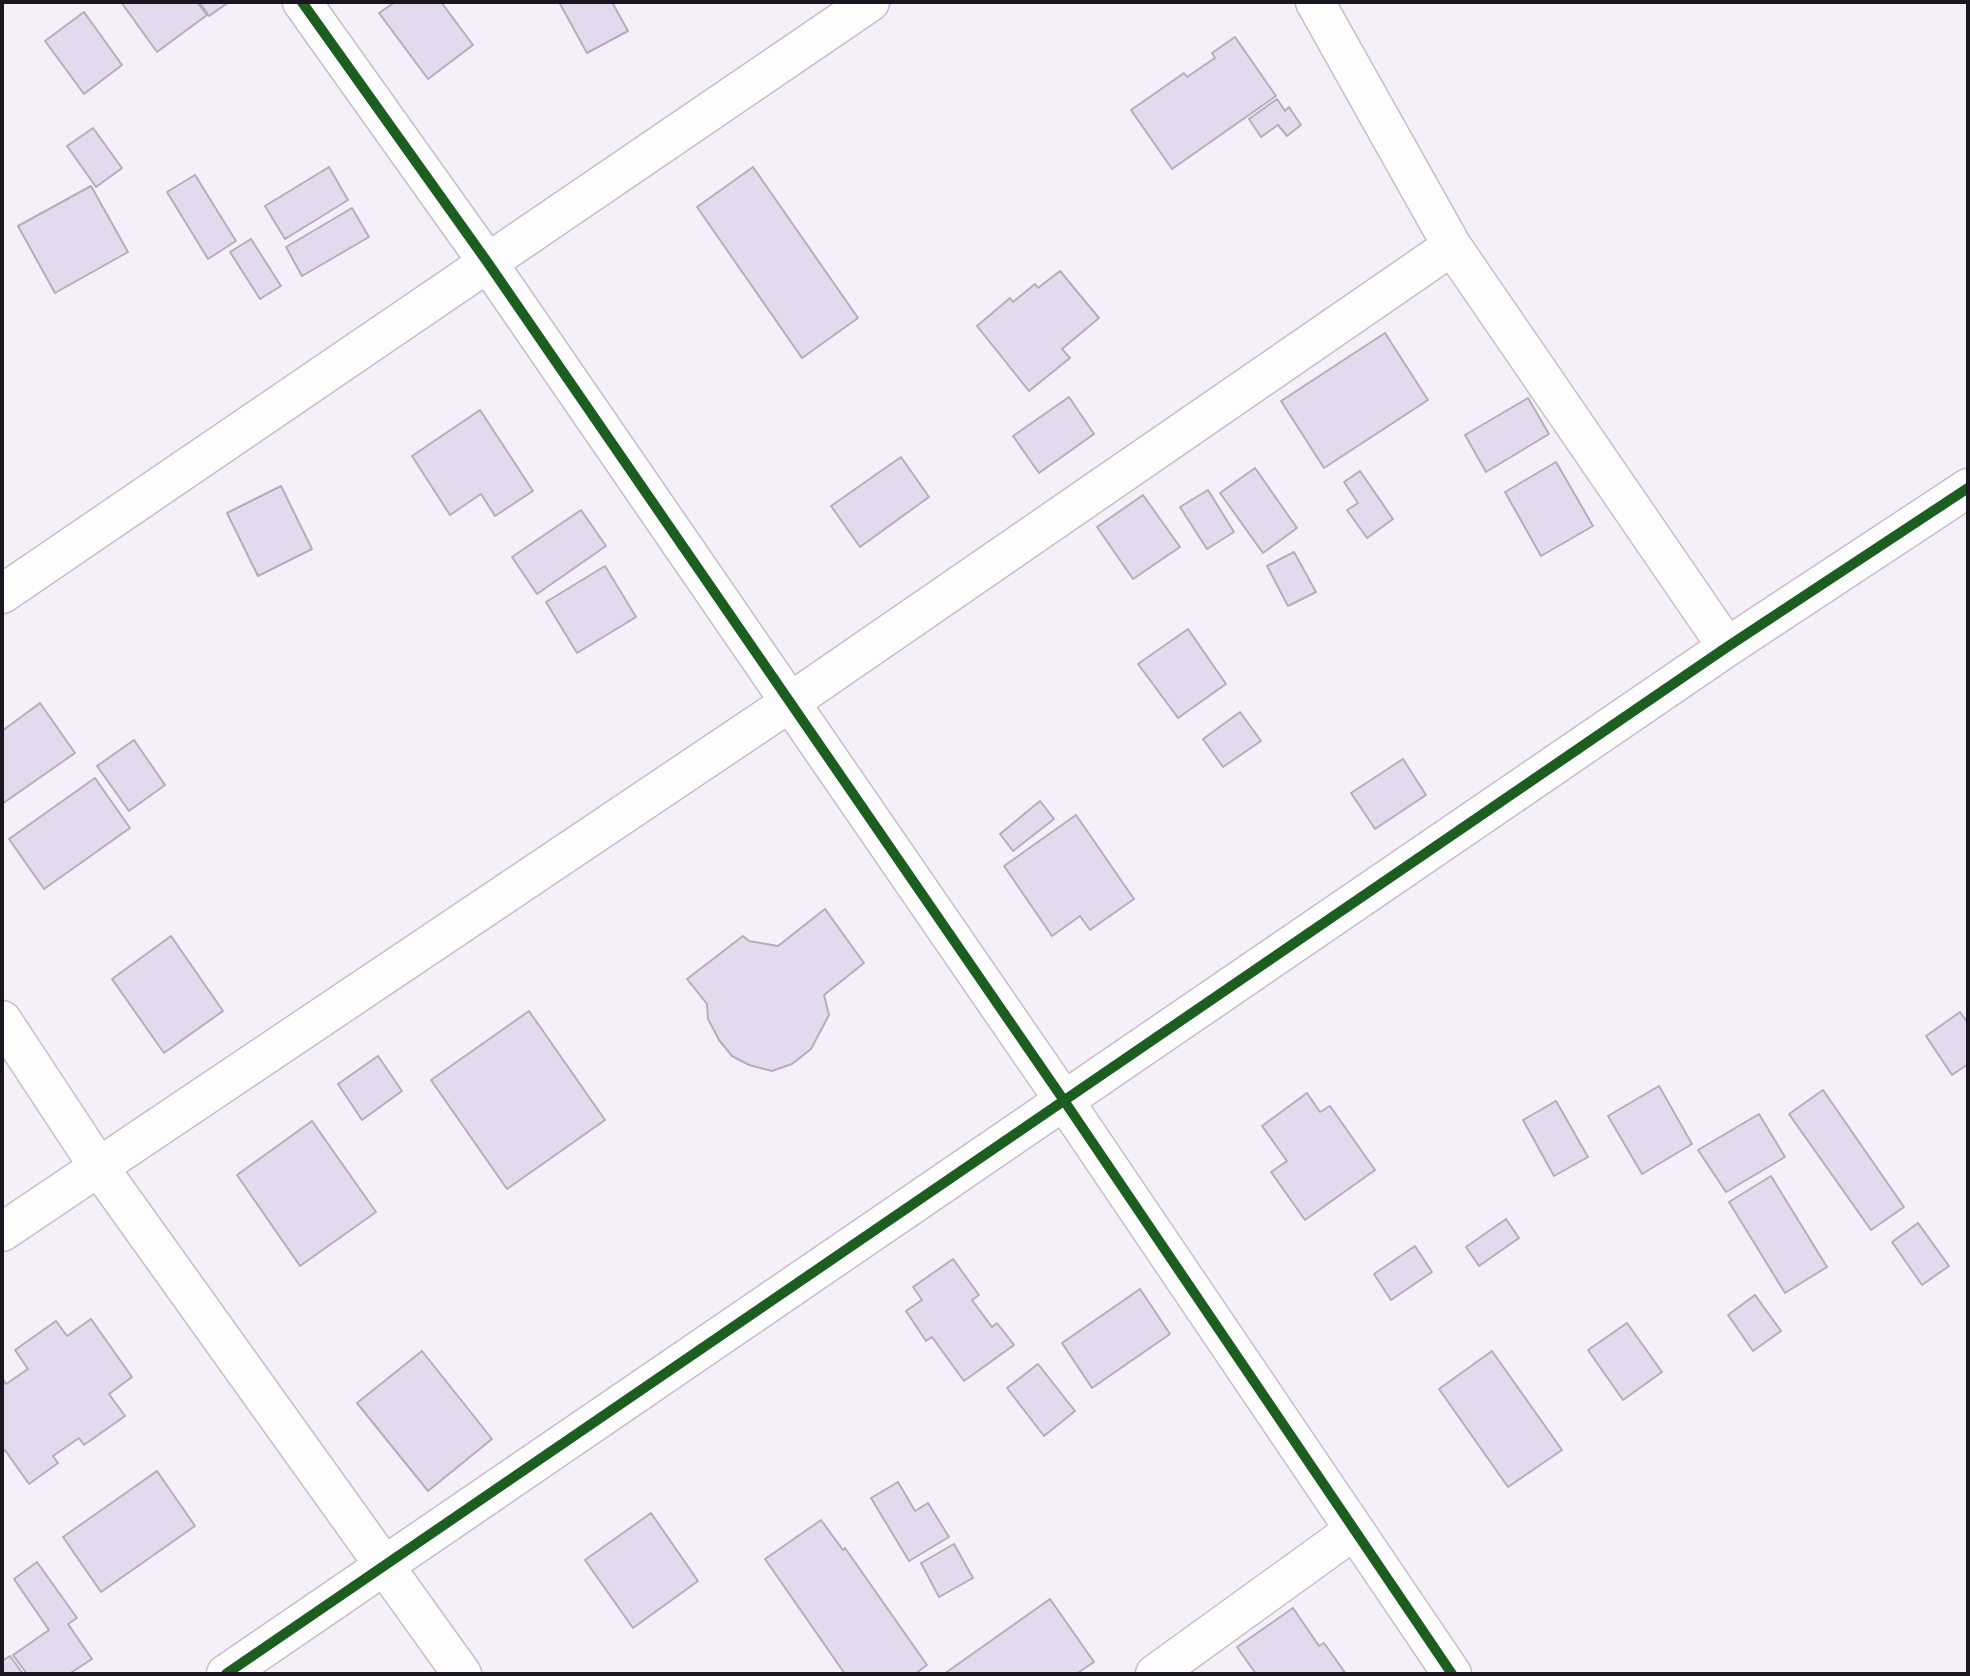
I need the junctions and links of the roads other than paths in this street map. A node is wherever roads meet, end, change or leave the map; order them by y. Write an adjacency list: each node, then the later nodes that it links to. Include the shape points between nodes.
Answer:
1 (302, 2): 5 (street)
2 (870, 2): 5 (street)
3 (1315, 2): 4 (street)
4 (1452, 246): 8 (street); 9 (street)
5 (488, 263): 7 (street); 9 (street)
6 (1968, 488): 8 (street)
7 (2, 594)
8 (1727, 647): 11 (street)
9 (789, 703): 11 (street); 12 (street)
10 (2, 1020): 12 (street)
11 (1065, 1102): 14 (street); 15 (street)
12 (98, 1166): 13 (street); 15 (street)
13 (2, 1232)
14 (1353, 1531): 18 (street); 19 (street)
15 (384, 1566): 16 (street); 17 (street)
16 (226, 1674)
17 (462, 1674)
18 (1155, 1674)
19 (1452, 1674)

